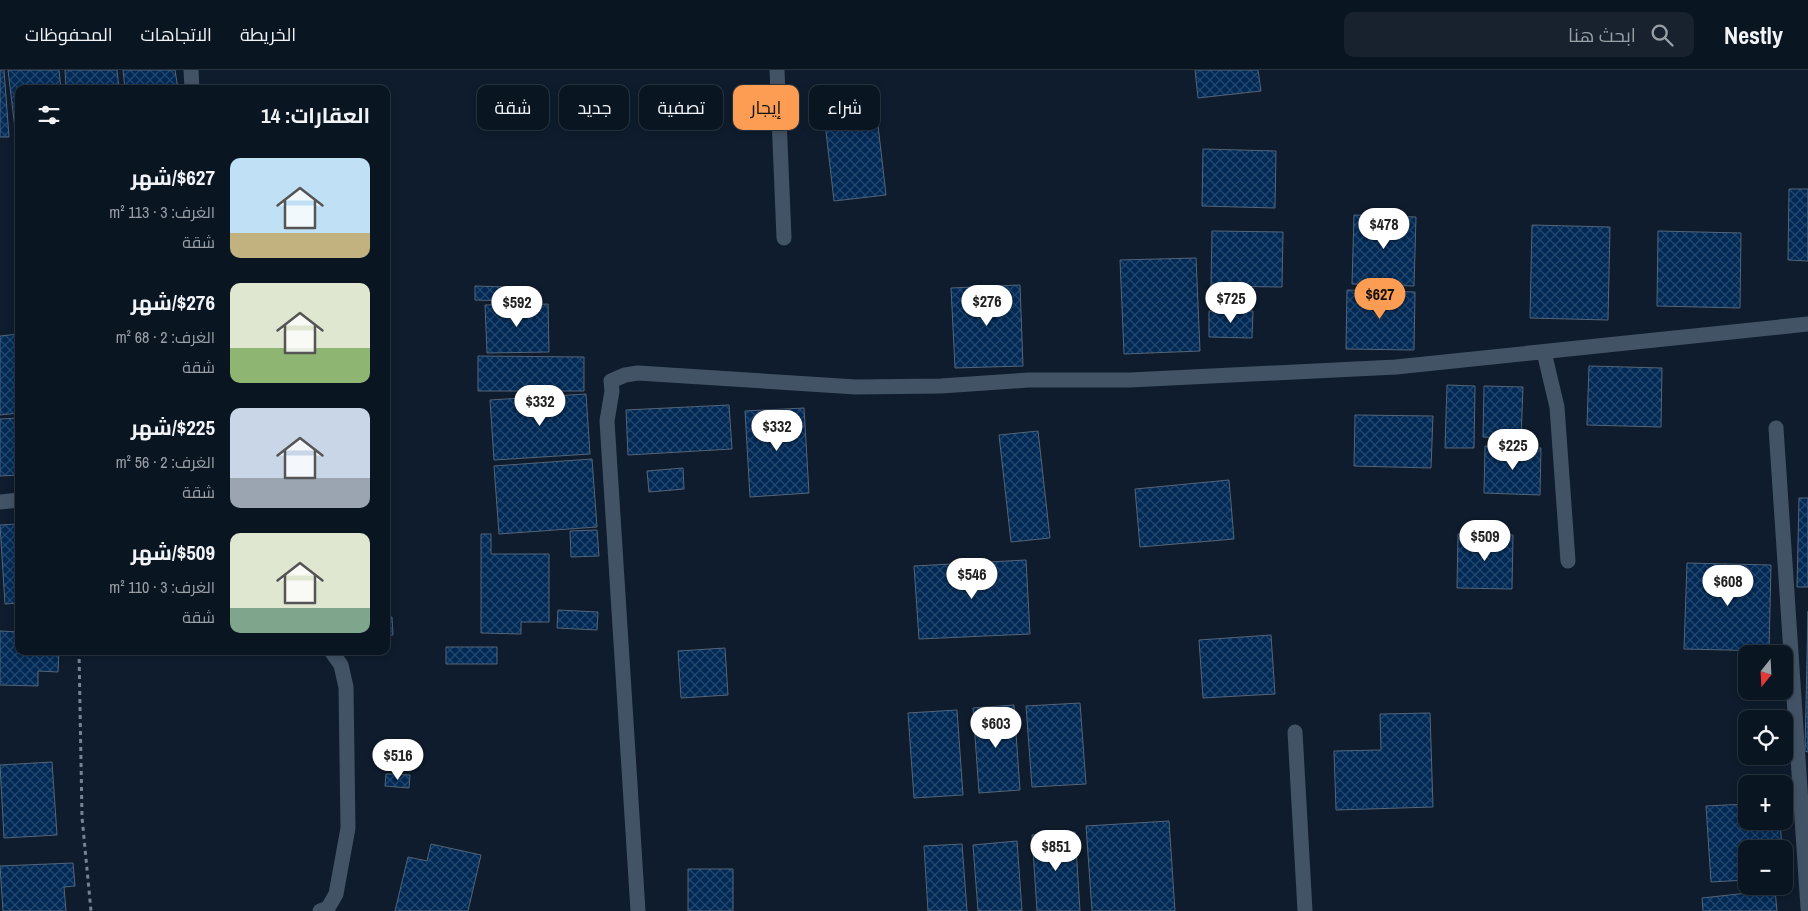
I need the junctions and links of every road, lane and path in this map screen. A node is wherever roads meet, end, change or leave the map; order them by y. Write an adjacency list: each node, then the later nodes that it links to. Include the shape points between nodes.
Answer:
1 (190, 70): 3 (street)
2 (777, 70): 4 (street)
3 (192, 85)
4 (784, 238)
5 (1808, 324): 6 (street)
6 (1544, 352): 10 (street, via 1557,407); 17 (street, via 1396,367 942,386 856,387 638,373 611,381 607,421)
7 (1776, 428): 14 (street)
8 (15, 500): 9 (street)
9 (0, 502)
10 (1568, 561)
11 (79, 655): 15 (path, via 82,817)
12 (334, 655): 16 (street, via 341,665 346,687 348,828 336,894 328,908)
13 (1295, 732): 18 (street)
14 (1808, 908)
15 (91, 911)
16 (320, 911)
17 (638, 911)
18 (1304, 911)

